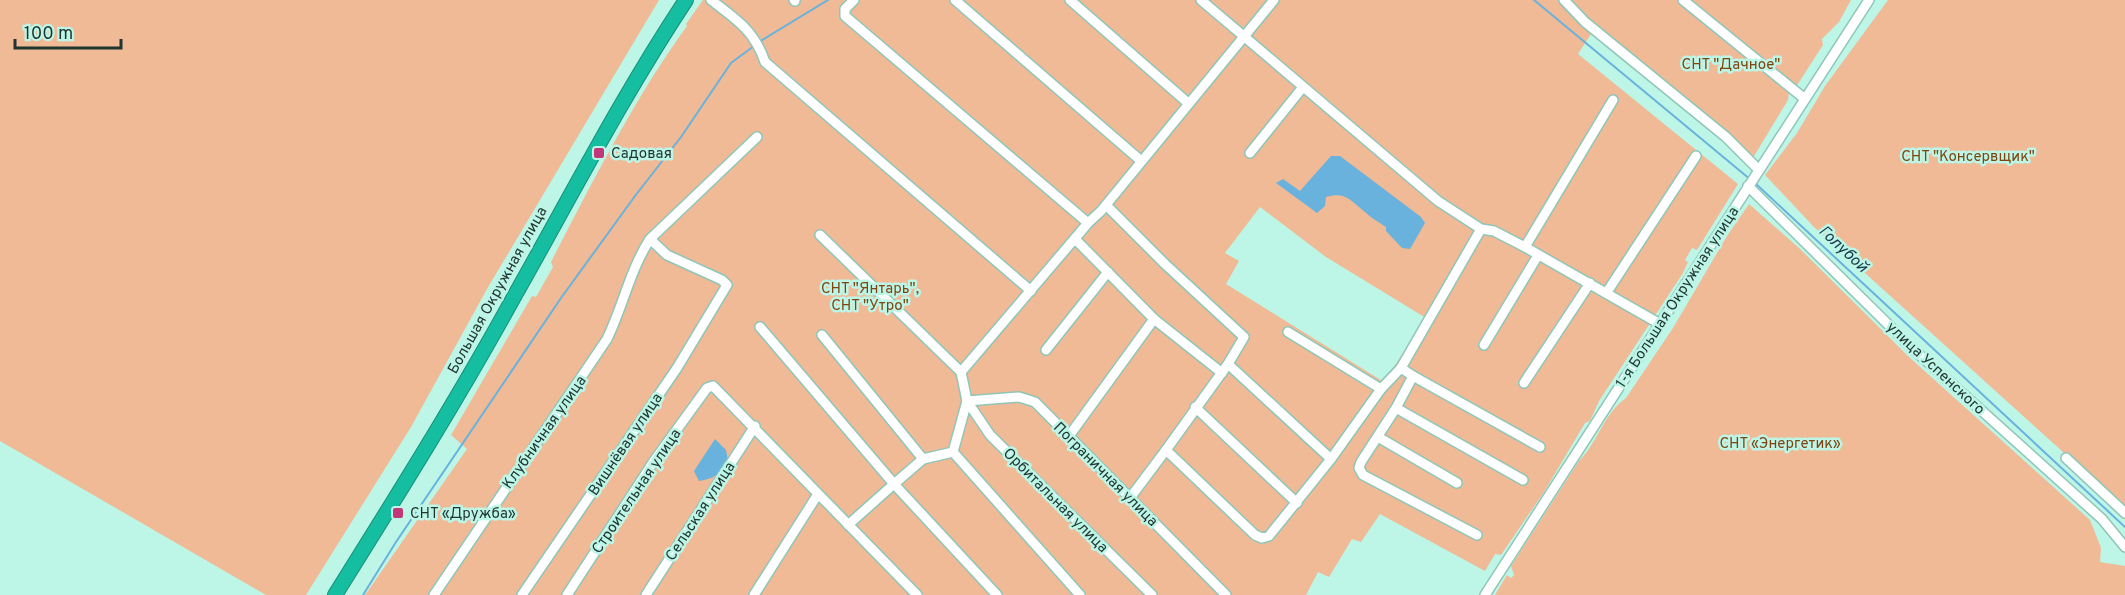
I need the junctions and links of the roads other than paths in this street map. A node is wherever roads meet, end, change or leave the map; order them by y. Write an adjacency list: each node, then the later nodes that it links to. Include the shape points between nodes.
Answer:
1 (686, 0): 70 (highway, Большая Окружная улица, via 648,56 515,296)
2 (711, 0): 32 (street, via 749,30 765,62)
3 (854, 0): 23 (street, via 845,9 845,16)
4 (956, 0): 19 (street)
5 (1070, 0): 15 (street)
6 (1201, 0): 11 (street)
7 (1274, 0): 11 (street)
8 (1564, 0): 20 (street, via 1585,22 1726,137)
9 (1683, 0): 13 (street)
10 (1869, 0): 13 (street, 1-я Большая Окружная улица)
11 (1242, 37): 12 (street); 15 (street)
12 (1303, 87): 17 (street); 24 (street, via 1407,177)
13 (1805, 99): 20 (street, 1-я Большая Окружная улица)
14 (1613, 100): 28 (street)
15 (1188, 103): 19 (street)
16 (757, 137): 26 (street, Клубничная улица)
17 (1250, 153)
18 (1696, 156): 33 (street)
19 (1140, 160): 22 (street)
20 (1757, 172): 21 (street, 1-я Большая Окружная улица)
21 (1748, 186): 35 (street, 1-я Большая Окружная улица); 69 (street, улица Успенского, via 1912,348 2102,519)
22 (1106, 205): 23 (street); 41 (street, via 1242,333 1243,342)
23 (1088, 223): 27 (street)
24 (1481, 229): 28 (street, via 1494,231); 42 (street)
25 (820, 235): 43 (street)
26 (650, 239): 71 (street, Клубничная улица, via 623,294 607,339); 72 (street, Вишнёвая улица, via 668,255 722,280 727,285 725,291)
27 (1075, 239): 30 (street); 32 (street)
28 (1525, 247): 29 (street)
29 (1537, 256): 31 (street); 39 (street)
30 (1108, 272): 34 (street); 40 (street)
31 (1590, 283): 33 (street); 46 (street)
32 (1031, 291): 43 (street)
33 (1607, 292): 35 (street)
34 (1154, 319): 44 (street); 52 (street)
35 (1660, 324): 81 (street, 1-я Большая Окружная улица)
36 (760, 327): 62 (street)
37 (1288, 332): 47 (street)
38 (822, 335): 58 (street)
39 (1484, 345)
40 (1046, 350)
41 (1228, 364): 44 (street); 59 (street)
42 (1401, 368): 45 (street); 47 (street)
43 (961, 372): 48 (street)
44 (1222, 373): 49 (street)
45 (1413, 376): 50 (street); 54 (street)
46 (1524, 383)
47 (1381, 388): 59 (street)
48 (967, 401): 52 (street, Пограничная улица, via 1019,398 1035,402); 56 (street); 79 (street, Орбитальная улица, via 990,435)
49 (1195, 407): 55 (street); 65 (street)
50 (1396, 408): 53 (street); 60 (street)
51 (755, 426): 63 (street); 73 (street, Строительная улица, via 717,388 707,388 654,461); 74 (street, Сельская улица)
52 (1069, 436): 64 (street, Пограничная улица)
53 (1378, 437): 61 (street); 68 (street, via 1360,462 1362,475)
54 (1540, 447)
55 (1166, 450): 64 (street); 65 (street, via 1262,538 1269,536)
56 (953, 452): 58 (street); 78 (street)
57 (2066, 458): 66 (street)
58 (922, 459): 62 (street)
59 (1330, 459): 65 (street)
60 (1523, 480)
61 (1457, 483)
62 (894, 484): 67 (street); 77 (street)
63 (818, 494): 67 (street); 75 (street)
64 (1130, 498): 80 (street, Пограничная улица)
65 (1297, 503)
66 (2125, 513)
67 (848, 525): 76 (street)
68 (1477, 535)
69 (2125, 547)
70 (335, 595)
71 (434, 595)
72 (522, 595)
73 (567, 595)
74 (646, 595)
75 (754, 595)
76 (917, 595)
77 (998, 595)
78 (1080, 595)
79 (1152, 595)
80 (1226, 595)
81 (1485, 595)

